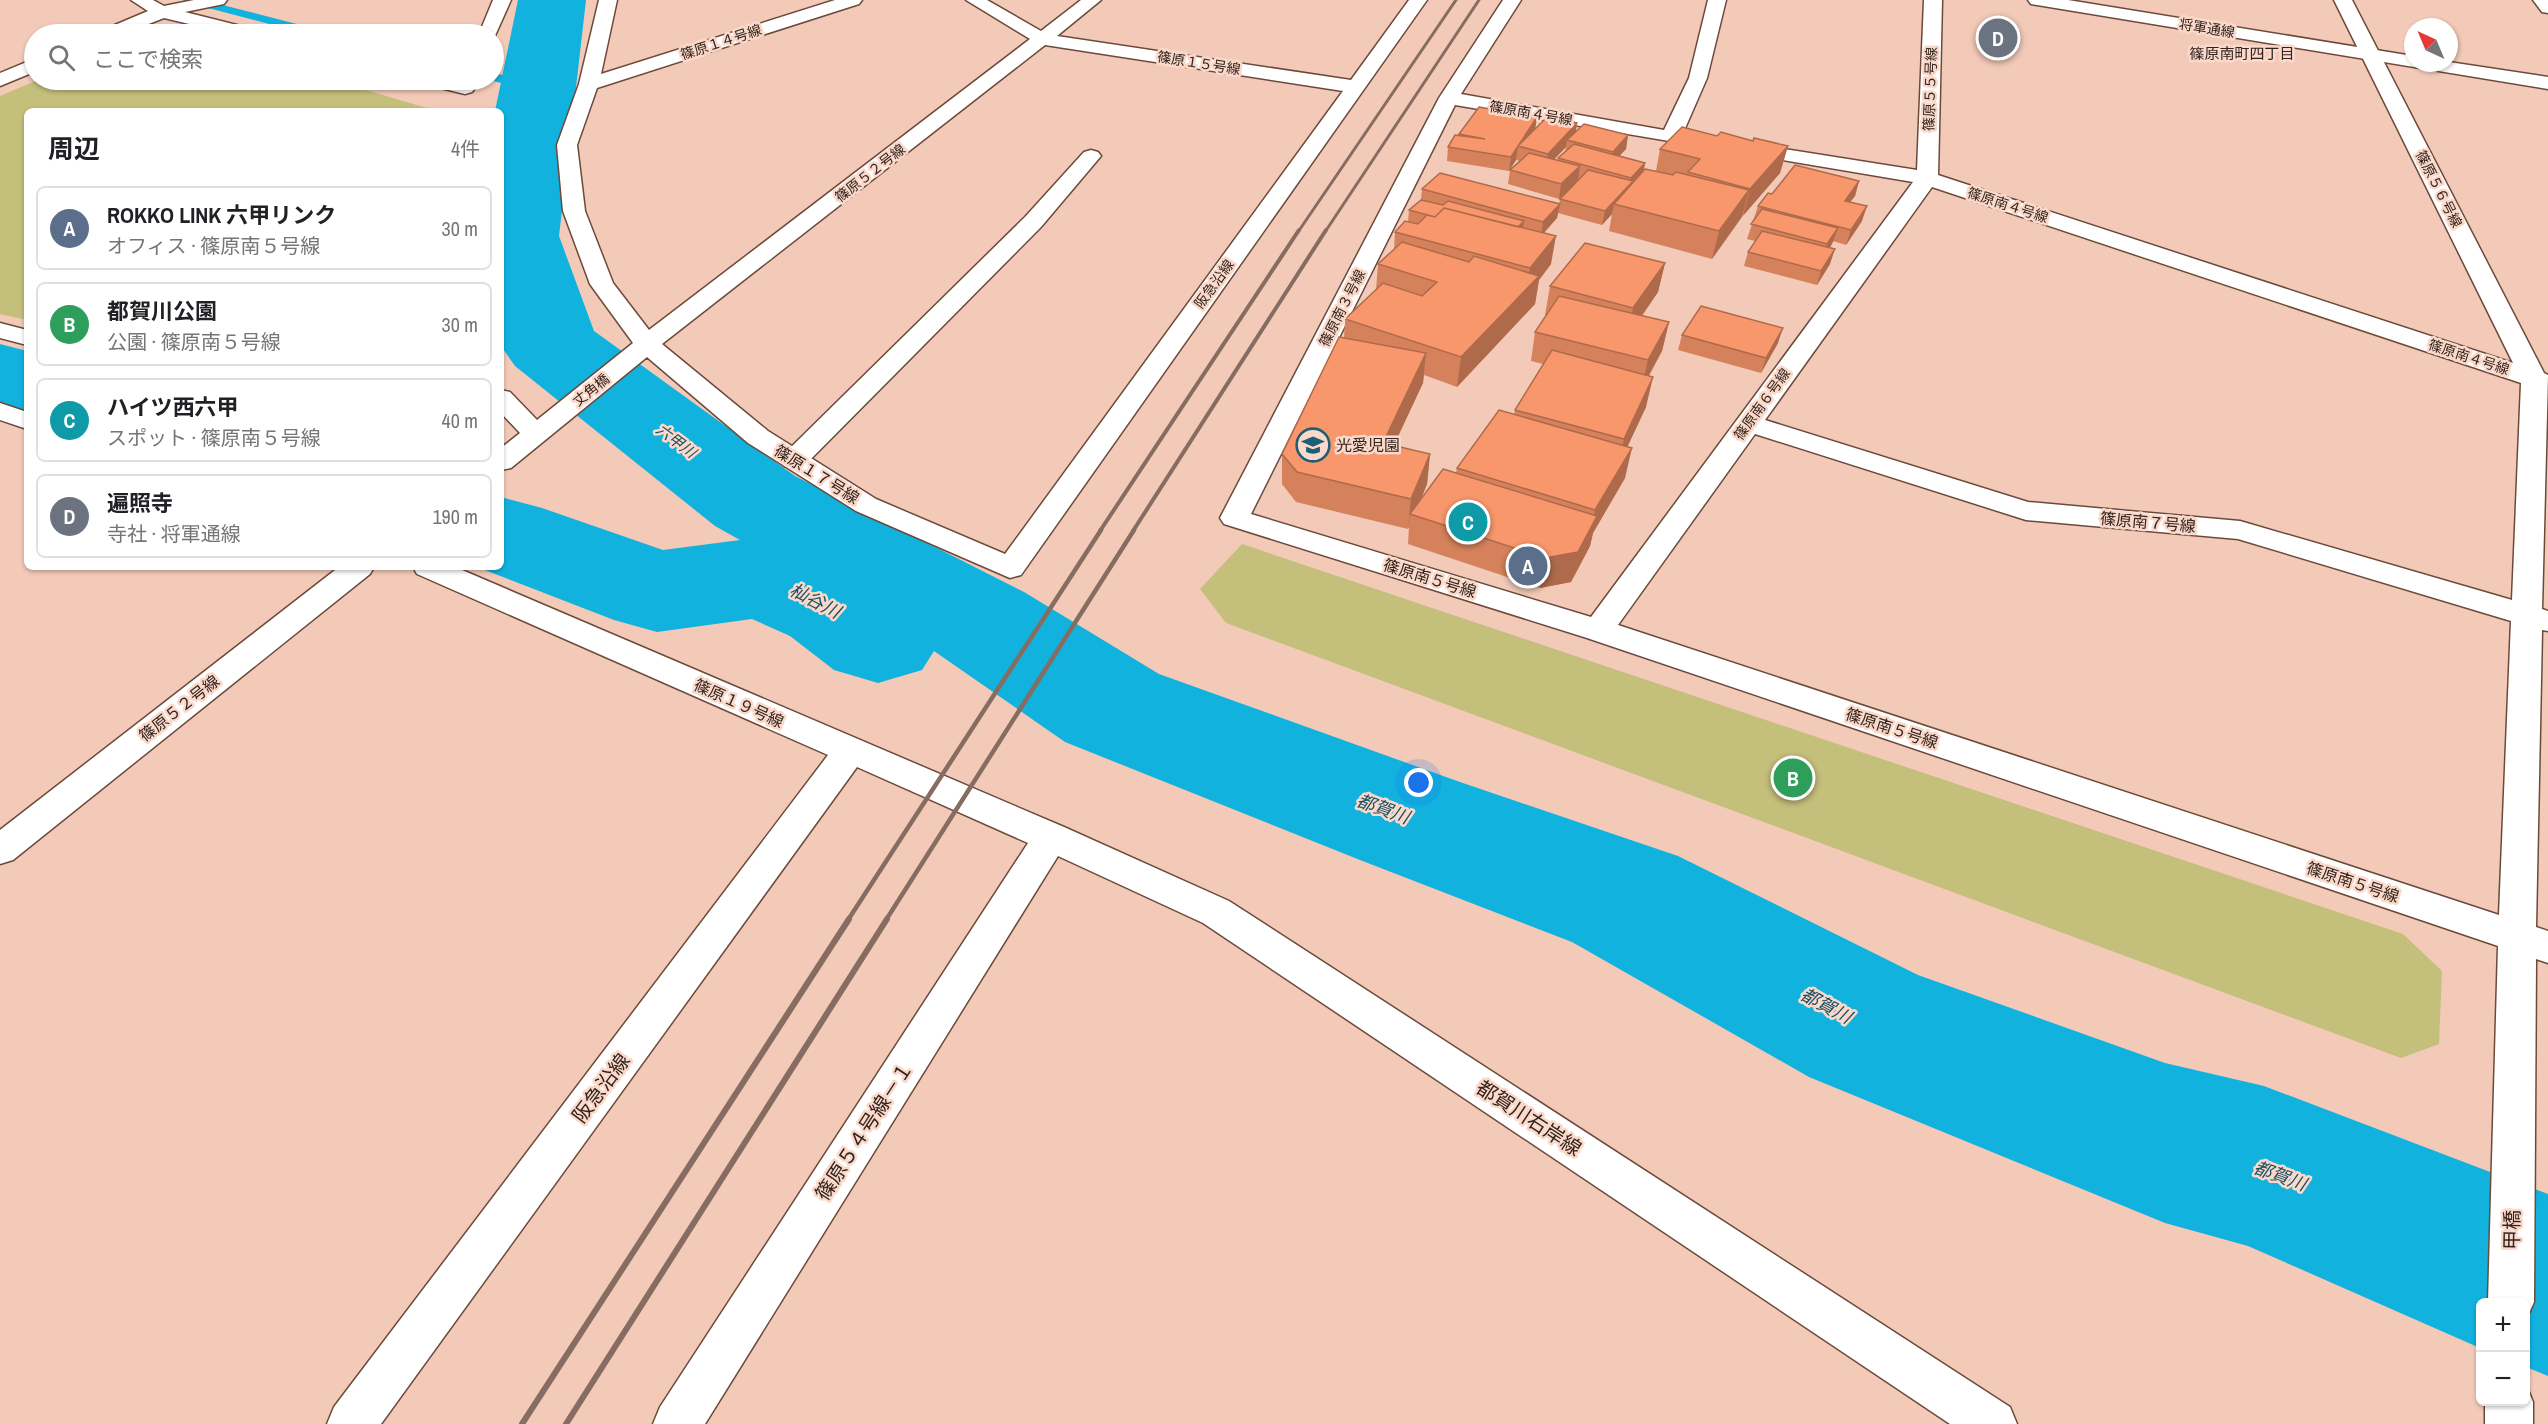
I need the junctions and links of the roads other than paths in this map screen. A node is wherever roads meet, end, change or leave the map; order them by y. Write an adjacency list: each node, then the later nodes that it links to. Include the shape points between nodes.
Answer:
1 (140, 0): 16 (street)
2 (218, 0): 16 (street)
3 (502, 0): 19 (street)
4 (608, 0): 27 (street)
5 (853, 0): 27 (street, 篠原１４号線)
6 (975, 0): 20 (street)
7 (1092, 0): 20 (street, 篠原５２号線)
8 (1418, 0): 28 (street, 阪急沿線)
9 (1512, 0): 29 (street, 篠原南３号線)
10 (1717, 0): 30 (street, via 1698,78)
11 (1933, 0): 32 (street, 篠原５５号線)
12 (2037, 0): 21 (street, 将軍通線)
13 (2343, 0): 21 (street, 篠原５６号線)
14 (2542, 0): 15 (street)
15 (2548, 8)
16 (167, 11): 17 (street); 18 (street)
17 (134, 24)
18 (214, 24)
19 (492, 24)
20 (1043, 39): 28 (street, 篠原１５号線); 35 (street, 篠原５２号線)
21 (2371, 55): 22 (street, 将軍通線); 36 (street, 篠原５６号線)
22 (2404, 60)
23 (24, 69): 25 (street)
24 (2458, 69): 26 (street)
25 (0, 80)
26 (2548, 83)
27 (589, 84): 35 (street, via 567,145 574,211 602,284)
28 (1356, 87): 45 (street, 阪急沿線)
29 (1449, 98): 30 (street, 篠原南４号線); 44 (street, 篠原南３号線)
30 (1671, 137): 32 (street, 篠原南４号線)
31 (1091, 156): 43 (street, via 1034,222)
32 (1927, 178): 36 (street, 篠原南４号線); 40 (street, 篠原南６号線)
33 (0, 330): 34 (street)
34 (24, 337)
35 (647, 344): 41 (street, 丈角橋); 43 (street, 篠原１７号線, via 758,437)
36 (2541, 381): 48 (street, 甲橋)
37 (504, 401): 41 (street)
38 (0, 411): 39 (street)
39 (24, 420)
40 (1748, 423): 48 (street, 篠原南７号線, via 2026,510 2240,530); 49 (street, 篠原南６号線)
41 (536, 435): 42 (street)
42 (504, 460)
43 (794, 460): 45 (street, 篠原１７号線, via 866,505)
44 (1234, 518): 49 (street, 篠原南５号線)
45 (1010, 568)
46 (355, 570): 52 (street, 篠原５２号線)
47 (435, 570): 50 (street, 篠原１９号線)
48 (2537, 619): 53 (street, 甲橋)
49 (1598, 630): 53 (street, 篠原南５号線)
50 (850, 751): 51 (street, 篠原１９号線); 56 (street, 阪急沿線)
51 (1051, 837): 57 (street, 篠原５４号線－１); 58 (street, 都賀川右岸線, via 1216,912)
52 (0, 850)
53 (2532, 942): 54 (street, 甲橋, via 2513,1158)
54 (2511, 1298)
55 (2510, 1406): 59 (street)
56 (351, 1424)
57 (677, 1424)
58 (1993, 1424)
59 (2509, 1424)

